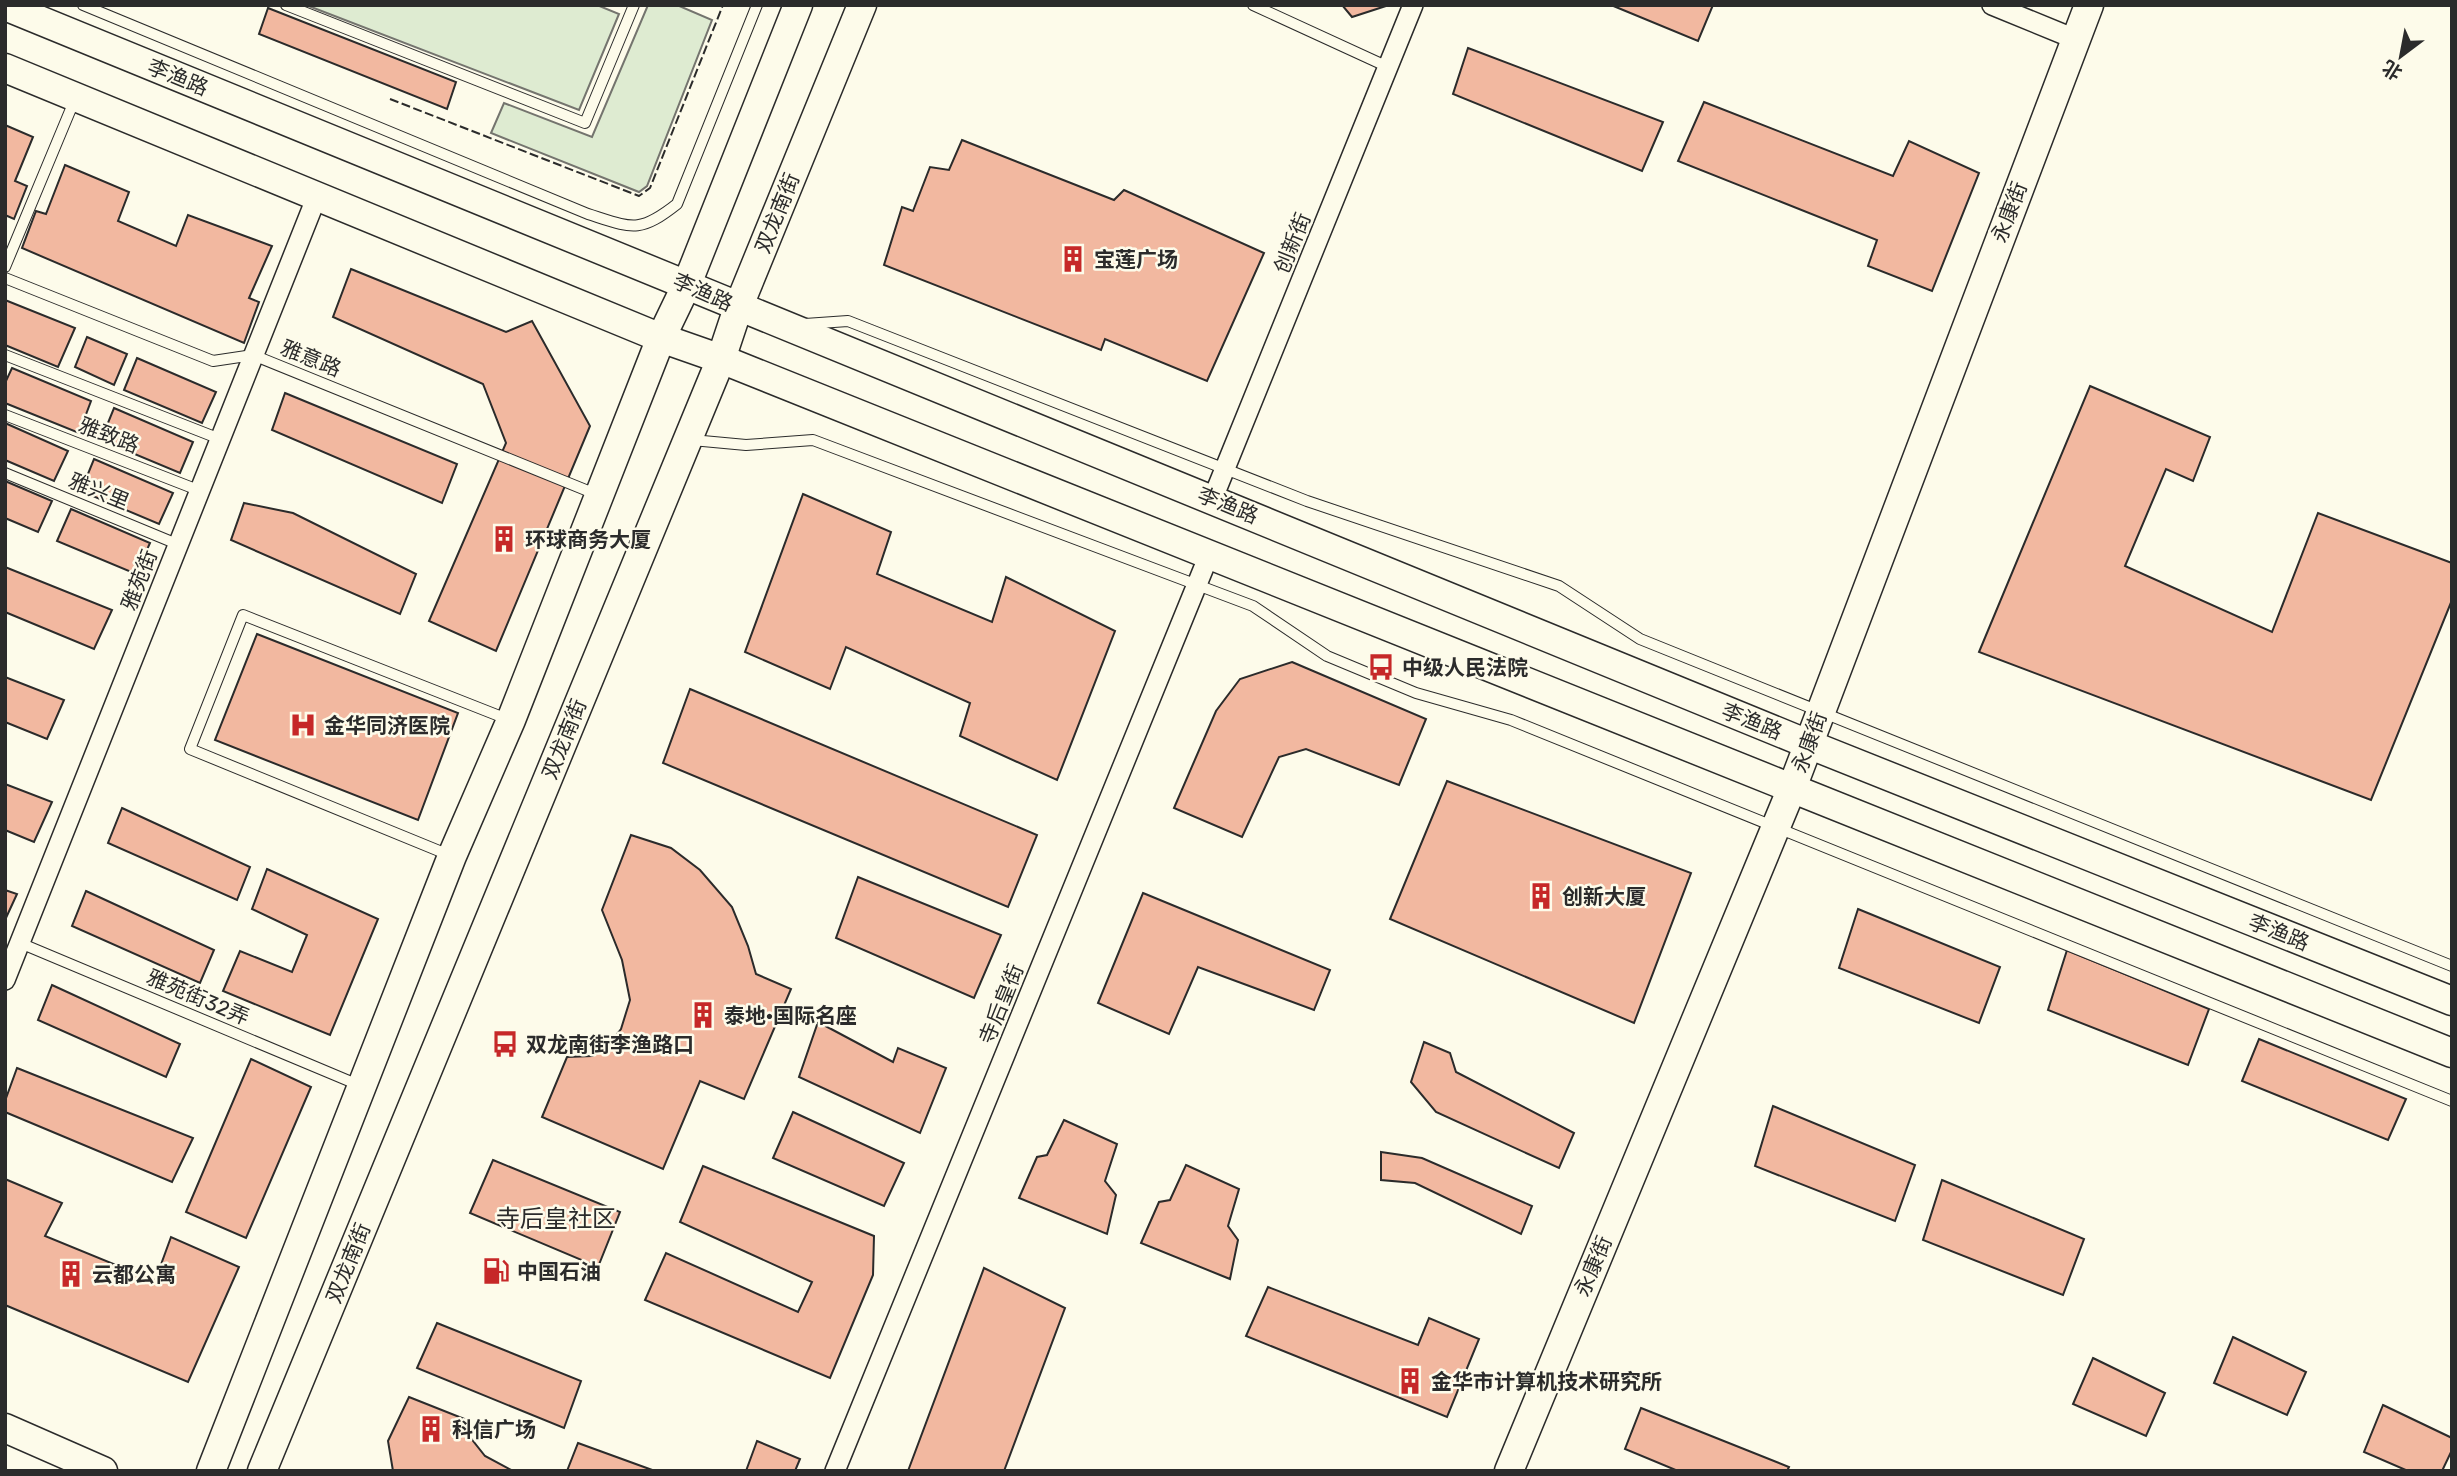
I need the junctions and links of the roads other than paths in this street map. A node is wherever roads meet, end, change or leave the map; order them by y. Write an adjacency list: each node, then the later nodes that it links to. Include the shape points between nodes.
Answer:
1 (83, 5): 4 (lane, via 629,227 654,222 677,204)
2 (286, 5): 3 (lane, via 585,123)
3 (634, 5)
4 (757, 5)
5 (798, 5): 19 (main road)
6 (862, 5): 20 (main road, 双龙南街)
7 (1253, 5): 13 (lane)
8 (1413, 5): 13 (street, 创新街)
9 (1992, 5): 12 (street)
10 (2089, 5): 12 (main road, 永康街)
11 (5, 6): 19 (main road, 李渔路)
12 (2075, 39): 37 (main road, 永康街)
13 (1388, 67): 29 (street, 创新街)
14 (5, 68): 15 (main road)
15 (76, 97): 16 (main road); 17 (lane)
16 (317, 196): 22 (main road); 24 (street, 雅苑街)
17 (5, 267)
18 (5, 278): 24 (lane, 雅意路, via 213,361)
19 (687, 284): 20 (main road, 李渔路); 22 (main road)
20 (738, 308): 21 (main road, 李渔路); 25 (main road, 双龙南街)
21 (783, 326): 29 (lane, via 848,321); 33 (main road, 李渔路)
22 (661, 338): 25 (main road); 32 (main road)
23 (5, 355): 27 (lane)
24 (253, 355): 27 (street, 雅苑街); 32 (lane, 雅意路)
25 (721, 359): 28 (main road, 双龙南街); 35 (main road)
26 (5, 415): 31 (lane, 雅致路)
27 (220, 439): 31 (street, 雅苑街)
28 (688, 440): 36 (lane, via 746,445 813,440); 53 (main road, 双龙南街)
29 (1225, 468): 33 (street, 创新街); 37 (lane, via 1307,501 1559,586 1640,639)
30 (5, 473): 34 (lane, 雅兴里)
31 (198, 490): 34 (street, 雅苑街)
32 (599, 495): 38 (main road)
33 (1213, 498): 39 (main road, 李渔路)
34 (177, 544): 43 (street, 雅苑街)
35 (1209, 555): 36 (street, 寺后皇街); 40 (main road)
36 (1196, 585): 41 (lane, via 1253,606 1327,656 1416,693 1511,720); 54 (street, 寺后皇街)
37 (1820, 712): 39 (main road, 永康街); 44 (lane)
38 (511, 720): 42 (main road); 42 (lane, via 243,615 190,749)
39 (1808, 744): 40 (main road, 永康街); 46 (main road, 李渔路)
40 (1792, 788): 41 (main road, 永康街); 47 (main road)
41 (1776, 826): 49 (lane); 55 (main road, 永康街)
42 (452, 856): 48 (main road)
43 (20, 943): 45 (street, 雅苑街); 48 (lane, 雅苑街32弄)
44 (2452, 966)
45 (5, 981)
46 (2452, 1001)
47 (2452, 1054)
48 (361, 1087): 52 (main road)
49 (2452, 1101)
50 (5, 1428): 51 (main road)
51 (103, 1471)
52 (211, 1471)
53 (262, 1471)
54 (835, 1471)
55 (1509, 1471)

